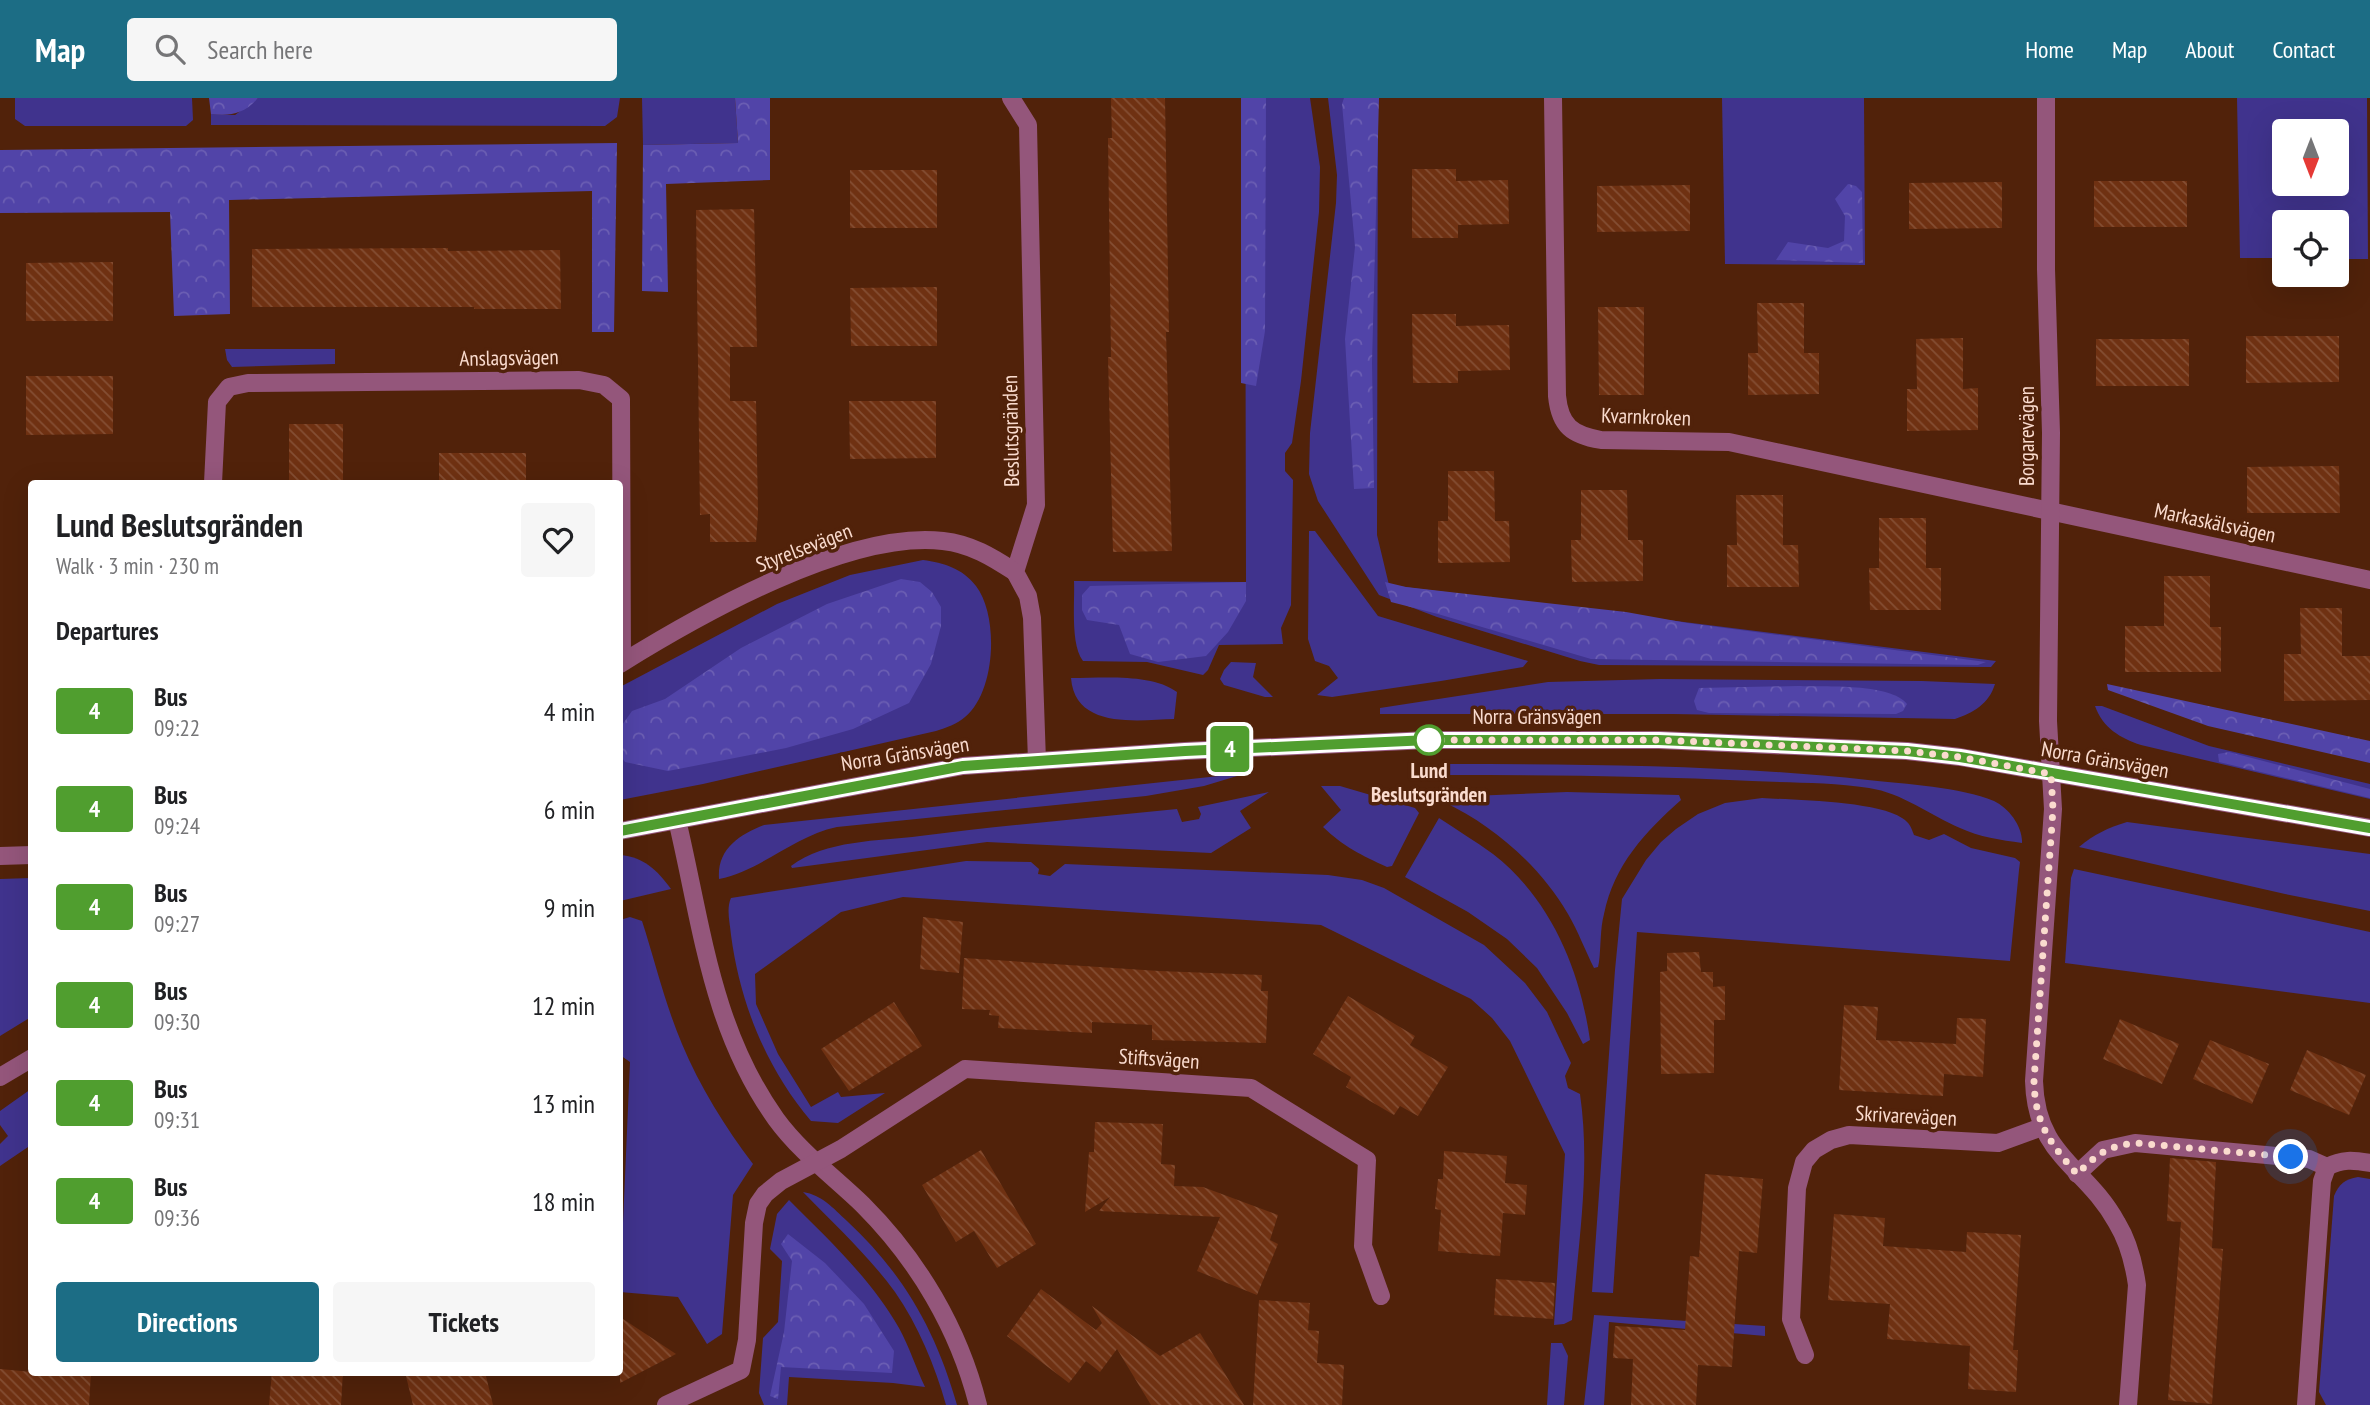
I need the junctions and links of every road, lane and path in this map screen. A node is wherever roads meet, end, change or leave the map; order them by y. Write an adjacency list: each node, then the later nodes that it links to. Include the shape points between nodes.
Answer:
1 (1011, 98): 7 (street, Beslutsgränden, via 1028,125 1036,505)
2 (1553, 98): 6 (street, Kvarnkroken, via 1557,396 1567,427 1583,437 1601,440 1729,442)
3 (2046, 98): 6 (street, Borgarevägen)
4 (213, 480): 5 (street, Anslagsvägen, via 218,402 229,387 248,383 579,380 604,385 621,399)
5 (621, 480)
6 (2050, 512): 8 (street, Markaskälsvägen); 11 (street, Borgarevägen)
7 (1015, 572): 9 (street, Styrelsevägen, via 986,552 941,540 874,547 798,570 662,637); 10 (street, via 1028,596 1032,618)
8 (2370, 580)
9 (623, 662)
10 (1037, 761): 11 (street, Norra Gränsvägen, via 1429,740 1659,740 1907,751); 12 (street, Norra Gränsvägen, via 963,766)
11 (2051, 774): 13 (street, Norra Gränsvägen); 19 (street, via 2053,809 2034,1081)
12 (677, 820): 14 (street, Norra Gränsvägen); 20 (street, via 730,1038 776,1119)
13 (2370, 828)
14 (623, 830)
15 (28, 855): 16 (street)
16 (0, 856)
17 (28, 1060): 18 (street)
18 (0, 1077)
19 (2042, 1127): 23 (street); 25 (street, Skrivarevägen, via 1998,1143 1849,1135 1814,1150 1804,1162 1797,1188 1791,1306 1791,1319)
20 (816, 1162): 24 (street, Stiftsvägen, via 965,1069 1251,1088 1367,1160 1363,1247); 26 (street, Stiftsvägen, via 781,1181 758,1204 741,1370); 27 (street, via 864,1206 921,1275 951,1328)
21 (2370, 1163): 22 (street, via 2337,1161)
22 (2327, 1167): 23 (street, via 2309,1159 2135,1143 2103,1150); 29 (street, via 2322,1181)
23 (2077, 1174): 28 (street, via 2117,1223 2134,1267 2137,1285)
24 (1381, 1296)
25 (1805, 1355)
26 (666, 1405)
27 (978, 1405)
28 (2128, 1405)
29 (2306, 1405)

